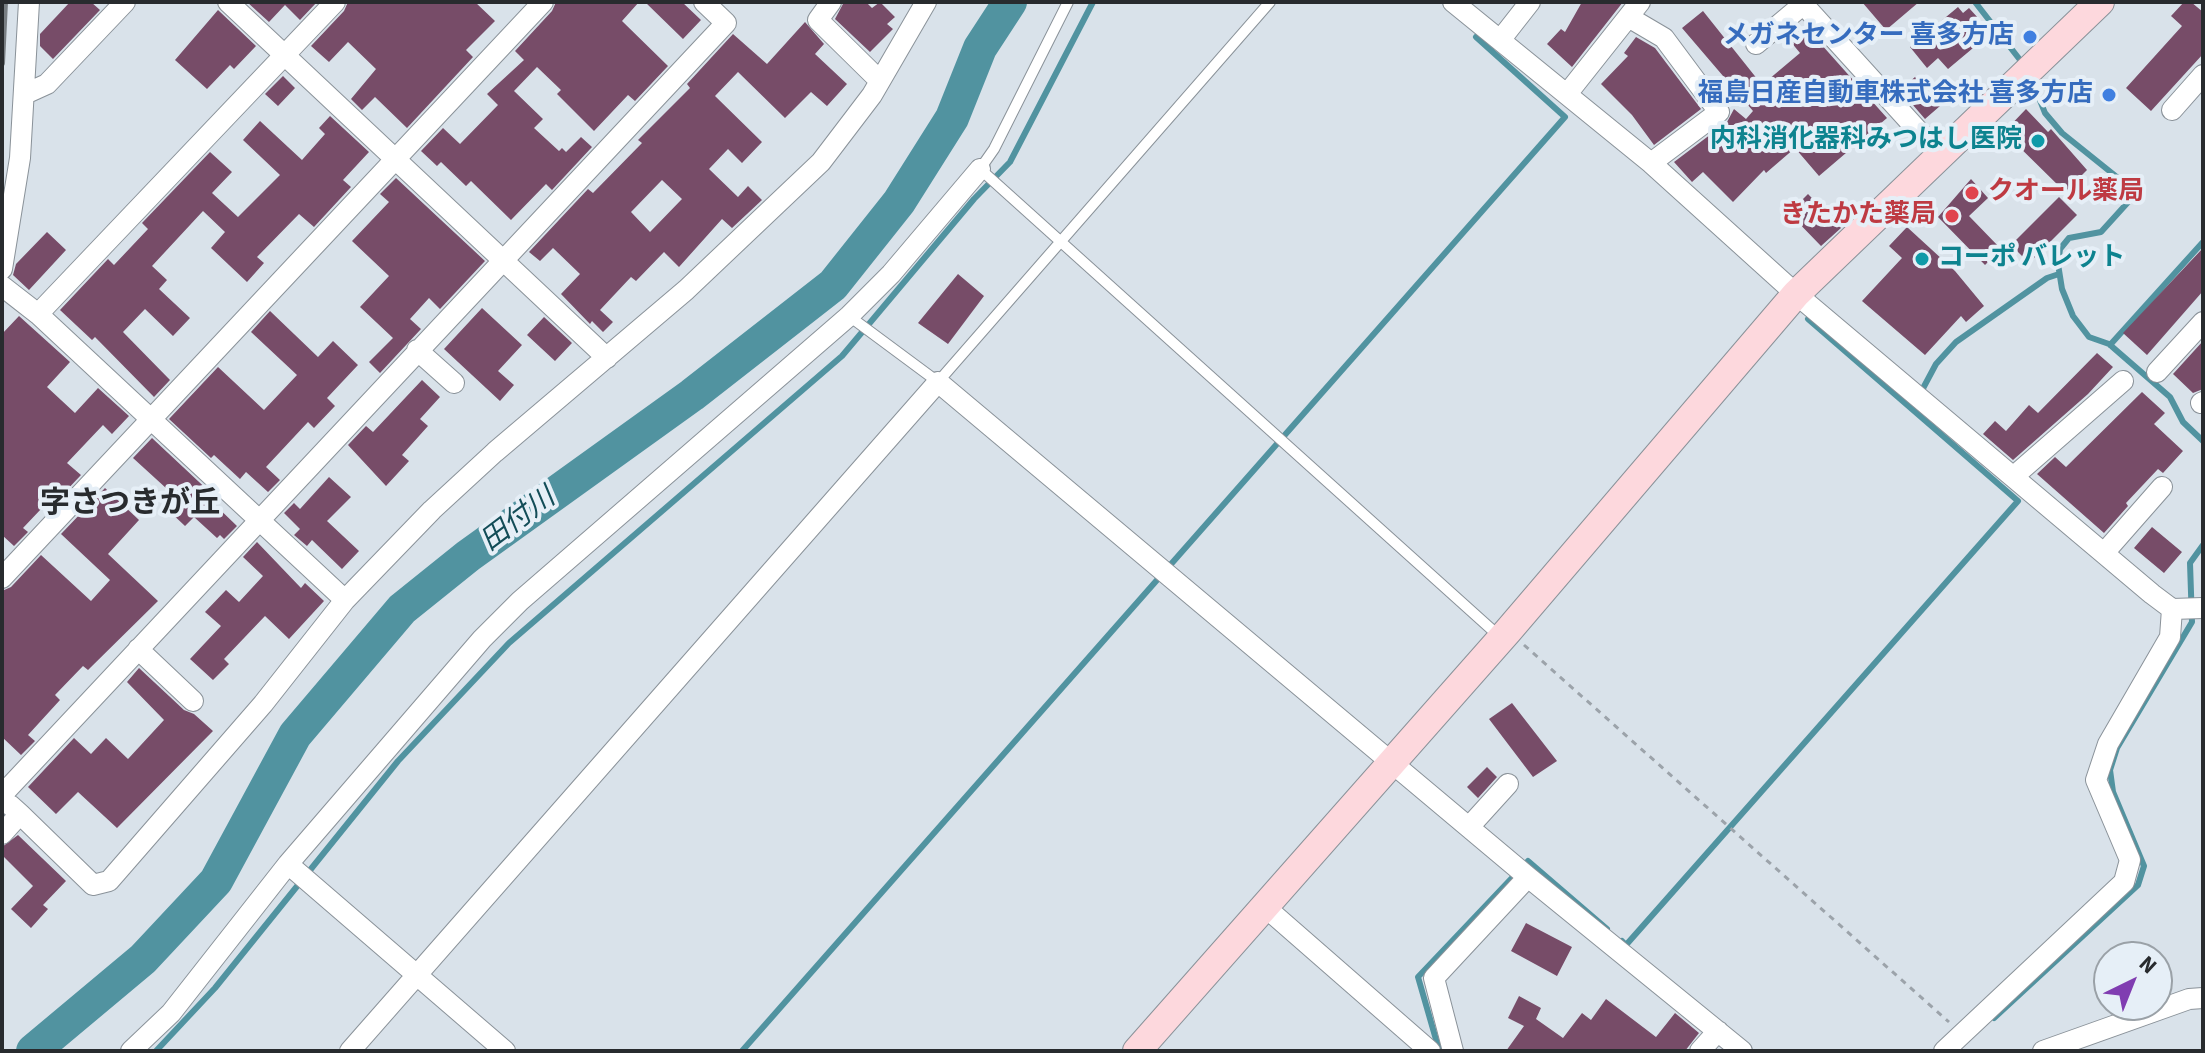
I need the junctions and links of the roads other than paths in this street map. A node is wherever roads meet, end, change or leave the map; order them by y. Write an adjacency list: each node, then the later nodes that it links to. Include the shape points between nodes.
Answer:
1 (29, 2): 21 (street)
2 (125, 2): 21 (street, via 47,84)
3 (228, 2): 18 (street)
4 (335, 2): 18 (street)
5 (543, 2): 25 (street)
6 (704, 2): 29 (street, via 726,23)
7 (831, 2): 20 (street, via 818,20)
8 (926, 2): 20 (street)
9 (1068, 2): 27 (lane)
10 (1270, 2): 28 (lane)
11 (1453, 2): 16 (street)
12 (1530, 2): 16 (street)
13 (2100, 2): 24 (street)
14 (1804, 3): 17 (street); 24 (street)
15 (1635, 10): 22 (street); 26 (street, via 1664,38 1719,112)
16 (1501, 39): 22 (street)
17 (1756, 44)
18 (285, 55): 25 (street); 33 (street)
19 (2203, 75): 23 (street)
20 (880, 81): 37 (street, via 821,162)
21 (25, 94): 30 (street)
22 (1567, 94): 26 (street)
23 (2172, 110)
24 (1941, 156): 32 (street)
25 (396, 158): 29 (street); 42 (street)
26 (1651, 163): 32 (street)
27 (980, 169): 28 (lane); 34 (street)
28 (1058, 242): 40 (lane); 51 (lane)
29 (502, 260): 36 (street); 37 (street)
30 (2, 269)
31 (2, 286): 33 (street)
32 (1796, 294): 43 (street); 51 (street)
33 (38, 314): 42 (street)
34 (849, 316): 40 (lane); 60 (street, via 520,601)
35 (2203, 322): 38 (street)
36 (417, 350): 41 (street); 45 (street)
37 (607, 358): 48 (street, via 495,452)
38 (2157, 372)
39 (2123, 381): 43 (street)
40 (938, 382): 54 (street); 63 (street)
41 (454, 383)
42 (149, 421): 45 (street); 47 (street)
43 (2013, 477): 46 (street)
44 (2162, 487): 46 (street)
45 (257, 520): 48 (street); 52 (street)
46 (2104, 553): 50 (street)
47 (2, 578)
48 (345, 600): 57 (street, via 263,704 109,881 93,885)
49 (2203, 608): 50 (street)
50 (2176, 609): 74 (street, via 2170,637 2108,744 2096,780 2130,860 2124,882)
51 (1505, 634): 54 (street)
52 (138, 649): 53 (street); 56 (street)
53 (193, 701)
54 (1392, 763): 58 (street); 62 (street)
55 (1508, 784): 58 (street)
56 (2, 796): 57 (street)
57 (20, 814): 59 (street)
58 (1469, 827): 61 (street)
59 (2, 834)
60 (288, 864): 63 (street); 66 (street, via 171,1013)
61 (1528, 877): 65 (street); 71 (street, via 1434,978)
62 (1264, 906): 69 (street); 70 (street)
63 (417, 974): 67 (street); 68 (street)
64 (2203, 998): 75 (street)
65 (1718, 1031): 72 (street); 73 (street)
66 (131, 1051)
67 (350, 1051)
68 (505, 1051)
69 (1137, 1051)
70 (1430, 1051)
71 (1453, 1051)
72 (1700, 1051)
73 (1742, 1051)
74 (1944, 1051)
75 (2043, 1051)

